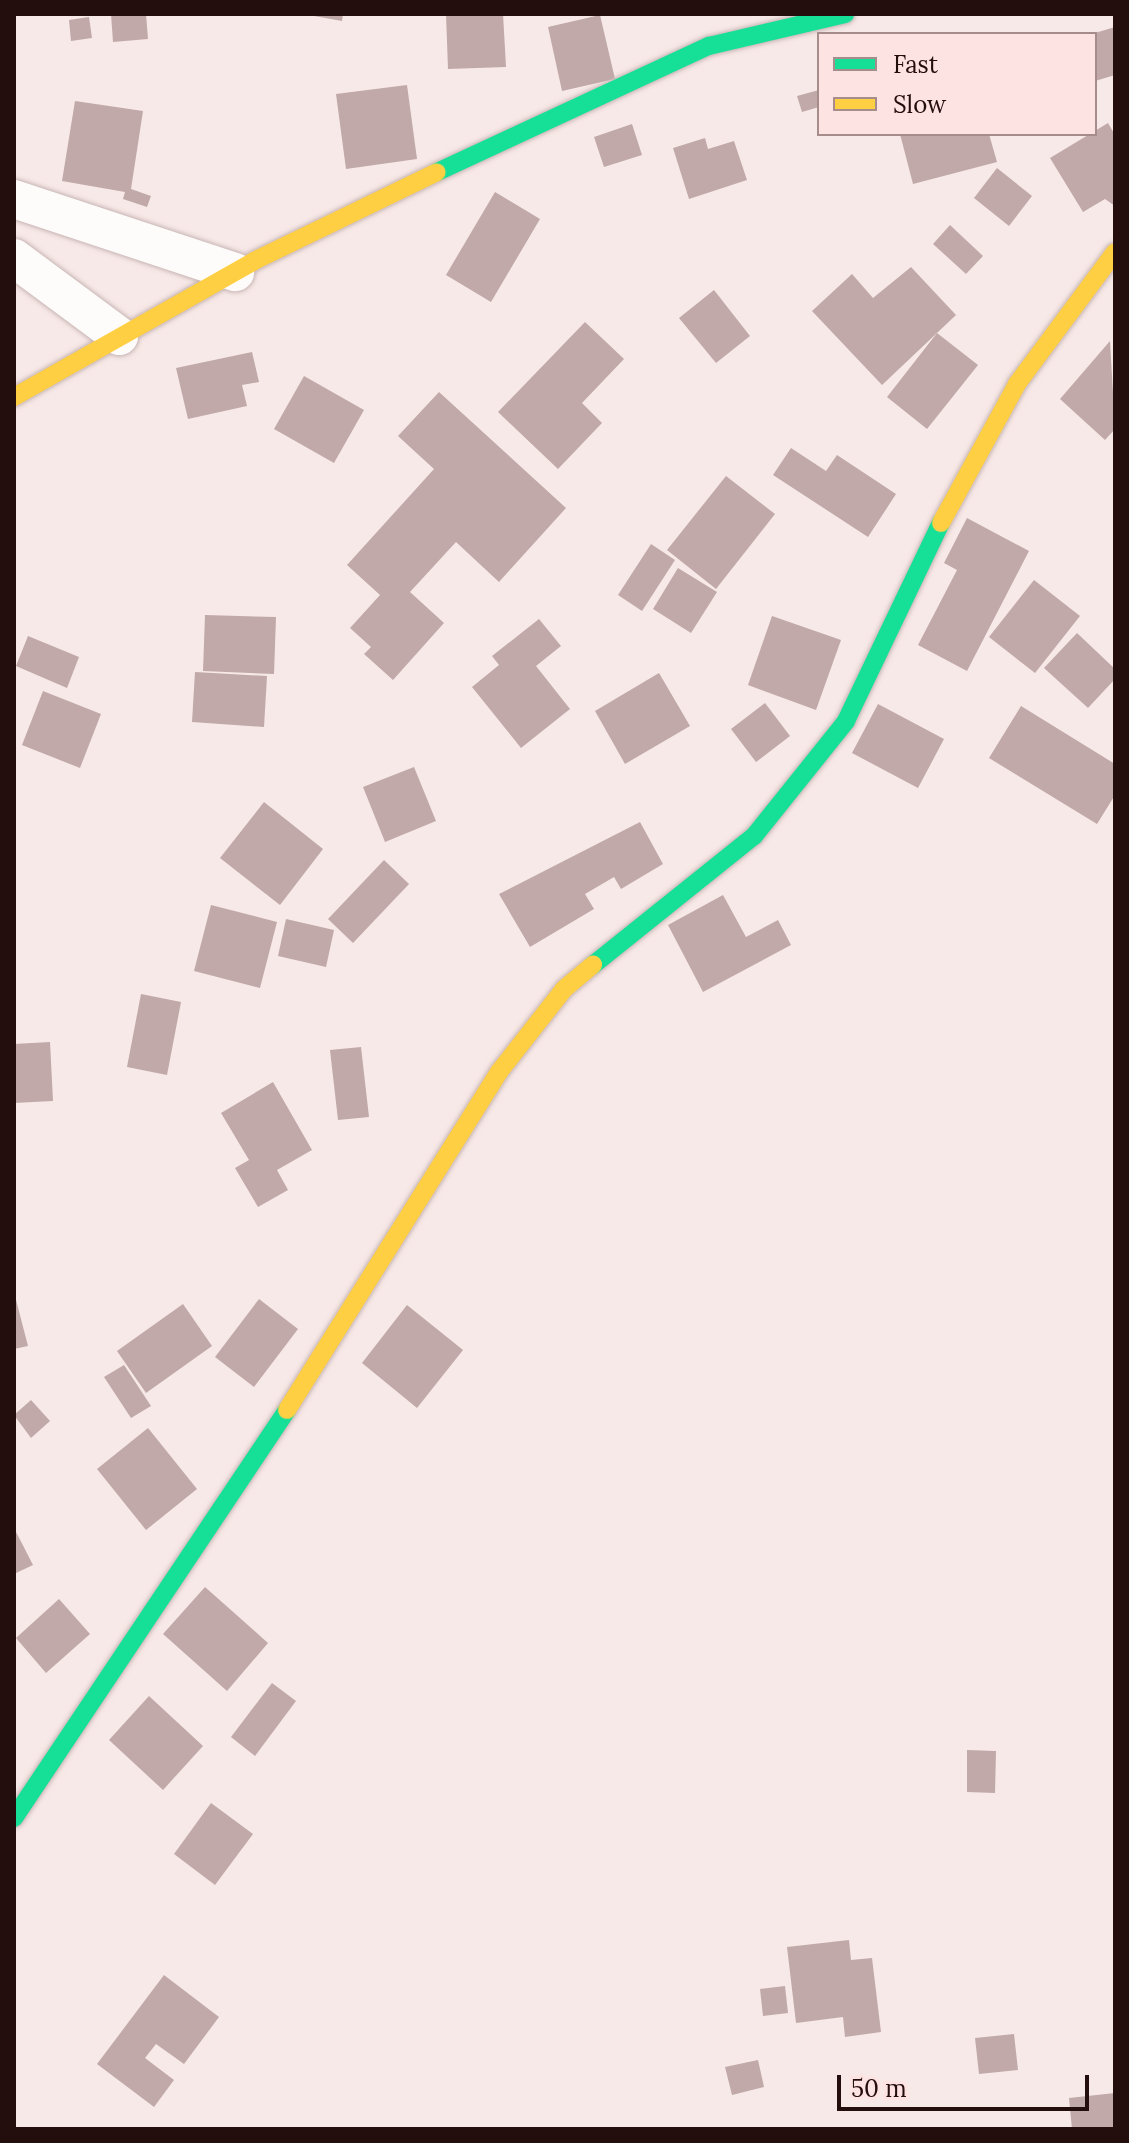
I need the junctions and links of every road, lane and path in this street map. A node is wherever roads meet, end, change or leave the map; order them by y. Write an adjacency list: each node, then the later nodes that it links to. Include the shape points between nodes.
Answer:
1 (845, 14): 5 (street, via 709,46)
2 (14, 199): 5 (street)
3 (1115, 252): 8 (street, via 1017,384 906,587 846,721 754,836 564,989 499,1072 362,1298)
4 (14, 258): 6 (street)
5 (235, 272): 6 (street)
6 (119, 336): 7 (street)
7 (14, 397)
8 (14, 1818)

